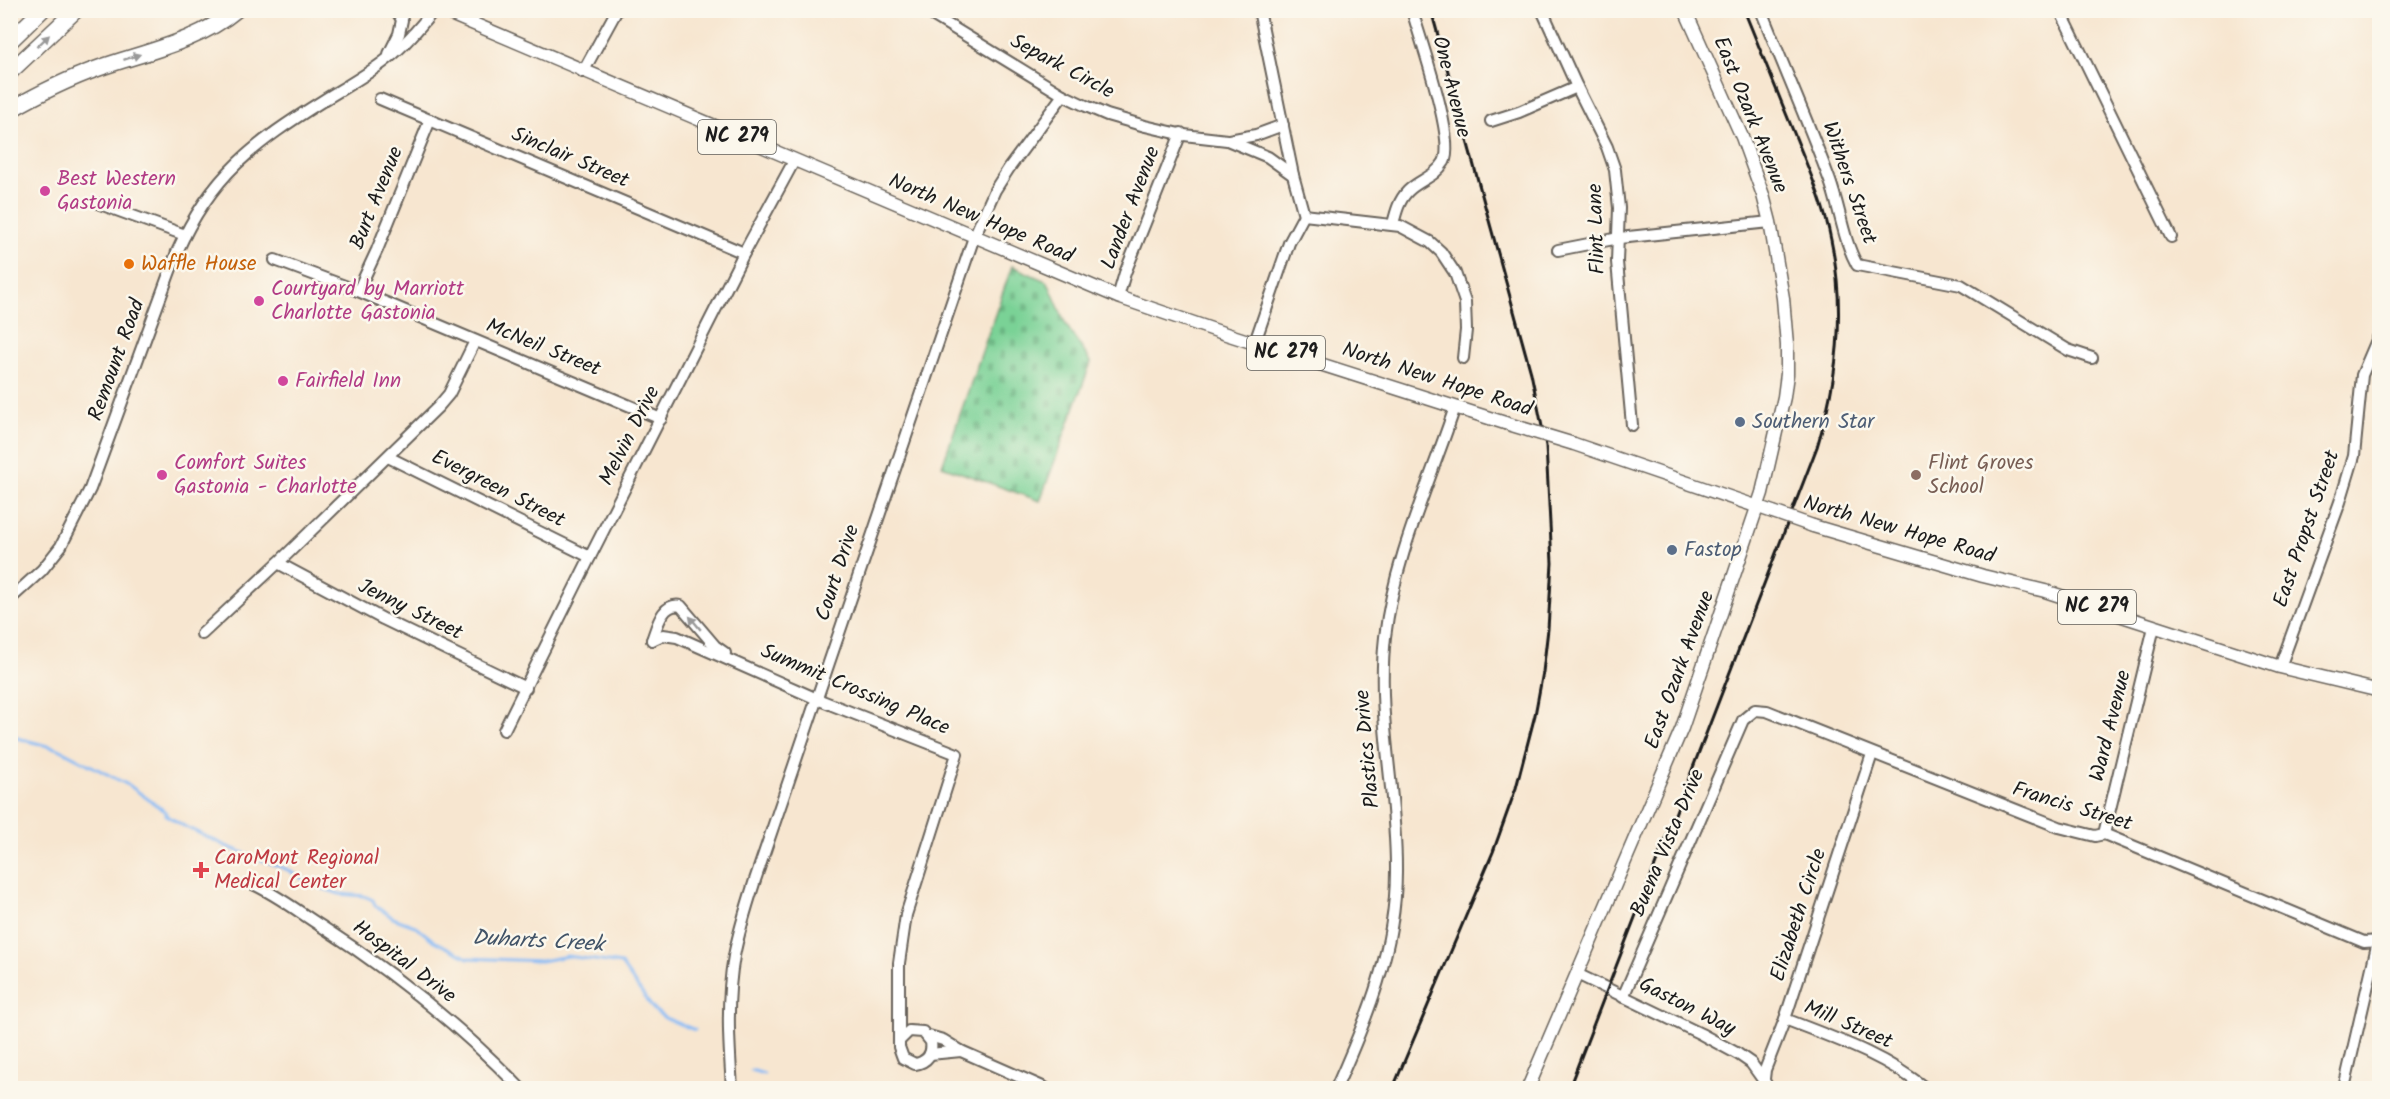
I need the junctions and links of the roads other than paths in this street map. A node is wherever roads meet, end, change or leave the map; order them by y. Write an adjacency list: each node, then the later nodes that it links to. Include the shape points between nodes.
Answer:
1 (42, 10): 15 (highway)
2 (76, 10): 17 (highway, one-way to 2)
3 (236, 10): 22 (highway, one-way to 3, via 96,69 195,35)
4 (396, 10): 16 (street, via 402,20)
5 (434, 10): 16 (street, Remount Road)
6 (441, 10): 18 (main road, North New Hope Road / NC 279)
7 (617, 10): 18 (street)
8 (924, 10): 20 (street, Separk Circle)
9 (1259, 10): 25 (street)
10 (1412, 10): 33 (street, One Avenue, via 1444,126 1447,152 1436,172 1403,198)
11 (1542, 10): 19 (street, Flint Lane)
12 (1685, 10): 32 (main road, East Ozark Avenue, via 1742,137)
13 (1761, 10): 47 (street, Withers Street, via 1816,142 1857,265 1961,285 2068,350)
14 (2060, 10): 36 (street)
15 (10, 41)
16 (387, 60): 34 (street, Remount Road, via 261,141 208,196)
17 (10, 72)
18 (583, 72): 28 (main road, North New Hope Road / NC 279)
19 (1577, 87): 24 (street); 37 (street, Flint Lane, via 1615,170)
20 (1064, 95): 26 (street, Separk Circle, via 1107,115); 35 (street, Court Drive, via 995,190)
21 (380, 99): 23 (street, Sinclair Street)
22 (10, 110)
23 (430, 120): 39 (street, Sinclair Street); 41 (street, Burt Avenue)
24 (1491, 122)
25 (1283, 125): 27 (street, Separk Circle); 29 (street)
26 (1181, 133): 27 (street, Separk Circle); 42 (street, Lander Avenue)
27 (1227, 140): 29 (street, Separk Circle, via 1268,158)
28 (794, 161): 35 (main road, North New Hope Road / NC 279); 39 (street, Melvin Drive)
29 (1293, 175): 31 (street)
30 (100, 204): 34 (street)
31 (1304, 215): 33 (street); 45 (street, via 1289,243)
32 (1770, 222): 37 (street); 52 (main road, East Ozark Avenue, via 1783,298 1787,374)
33 (1393, 224): 46 (street, via 1430,242 1455,273 1467,317)
34 (185, 236): 55 (street, Remount Road, via 86,497 61,546)
35 (974, 237): 42 (main road, North New Hope Road / NC 279); 62 (street, Court Drive)
36 (2171, 237)
37 (1619, 238): 38 (street); 50 (street, Flint Lane, via 1617,262)
38 (1558, 250)
39 (744, 253): 49 (street, Melvin Drive)
40 (276, 260): 41 (street, McNeil Street)
41 (358, 291): 44 (street, McNeil Street)
42 (1118, 297): 45 (main road, North New Hope Road / NC 279)
43 (2379, 333): 59 (street, East Propst Street, via 2362,375 2354,456)
44 (475, 341): 49 (street, McNeil Street); 51 (street, via 449,394)
45 (1255, 342): 48 (main road, North New Hope Road / NC 279)
46 (1463, 358)
47 (2092, 358)
48 (1455, 407): 52 (main road, North New Hope Road / NC 279, bridge); 82 (street, Plastics Drive, via 1402,560 1385,635 1382,709 1395,846 1394,917 1371,1001)
49 (661, 419): 53 (street, Melvin Drive)
50 (1632, 425)
51 (388, 457): 53 (street, Evergreen Street); 54 (street)
52 (1758, 508): 56 (main road, North New Hope Road / NC 279, bridge, via 2045,591); 69 (main road, East Ozark Avenue, via 1682,728)
53 (590, 557): 60 (street, Melvin Drive)
54 (278, 563): 57 (street); 60 (street, Jenny Street)
55 (10, 599)
56 (2154, 627): 59 (main road, North New Hope Road / NC 279); 66 (street, Ward Avenue)
57 (202, 633)
58 (737, 663): 58 (street, Summit Crossing Place, one-way to 58, via 715,646 681,606 666,610 652,640 663,635 677,637); 62 (street, Summit Crossing Place)
59 (2280, 667): 61 (main road, North New Hope Road / NC 279)
60 (526, 688): 64 (street, Melvin Drive)
61 (2379, 691)
62 (817, 699): 71 (street, Summit Crossing Place, via 957,754 906,915 899,963); 80 (street, Court Drive, via 740,931 729,999)
63 (1755, 710): 65 (street, Francis Street, via 1767,711); 70 (street, Buena Vista Drive, via 1743,720)
64 (504, 730)
65 (1872, 754): 66 (street, Francis Street, via 2059,827 2095,836); 72 (street, Elizabeth Circle)
66 (2103, 834): 68 (street, Francis Street, via 2364,942)
67 (251, 884): 79 (street, Hospital Drive, via 396,977 450,1021)
68 (2379, 938): 85 (street)
69 (1577, 974): 70 (street, Gaston Way); 83 (main road, East Ozark Avenue)
70 (1623, 996): 78 (street, Gaston Way, via 1738,1054 1751,1063)
71 (899, 1011): 73 (street); 75 (street)
72 (1785, 1019): 78 (street, Elizabeth Circle, via 1766,1070); 84 (street, Mill Street, via 1871,1053)
73 (916, 1030): 74 (street); 75 (street, via 909,1031)
74 (928, 1036): 76 (street); 77 (street, via 932,1042)
75 (900, 1041): 77 (street, via 900,1053 908,1062 921,1063)
76 (961, 1052): 77 (street); 81 (street)
77 (930, 1054)
78 (1765, 1086)
79 (520, 1089)
80 (732, 1089)
81 (1045, 1089)
82 (1336, 1089)
83 (1528, 1089)
84 (1925, 1089)
85 (2344, 1089)

